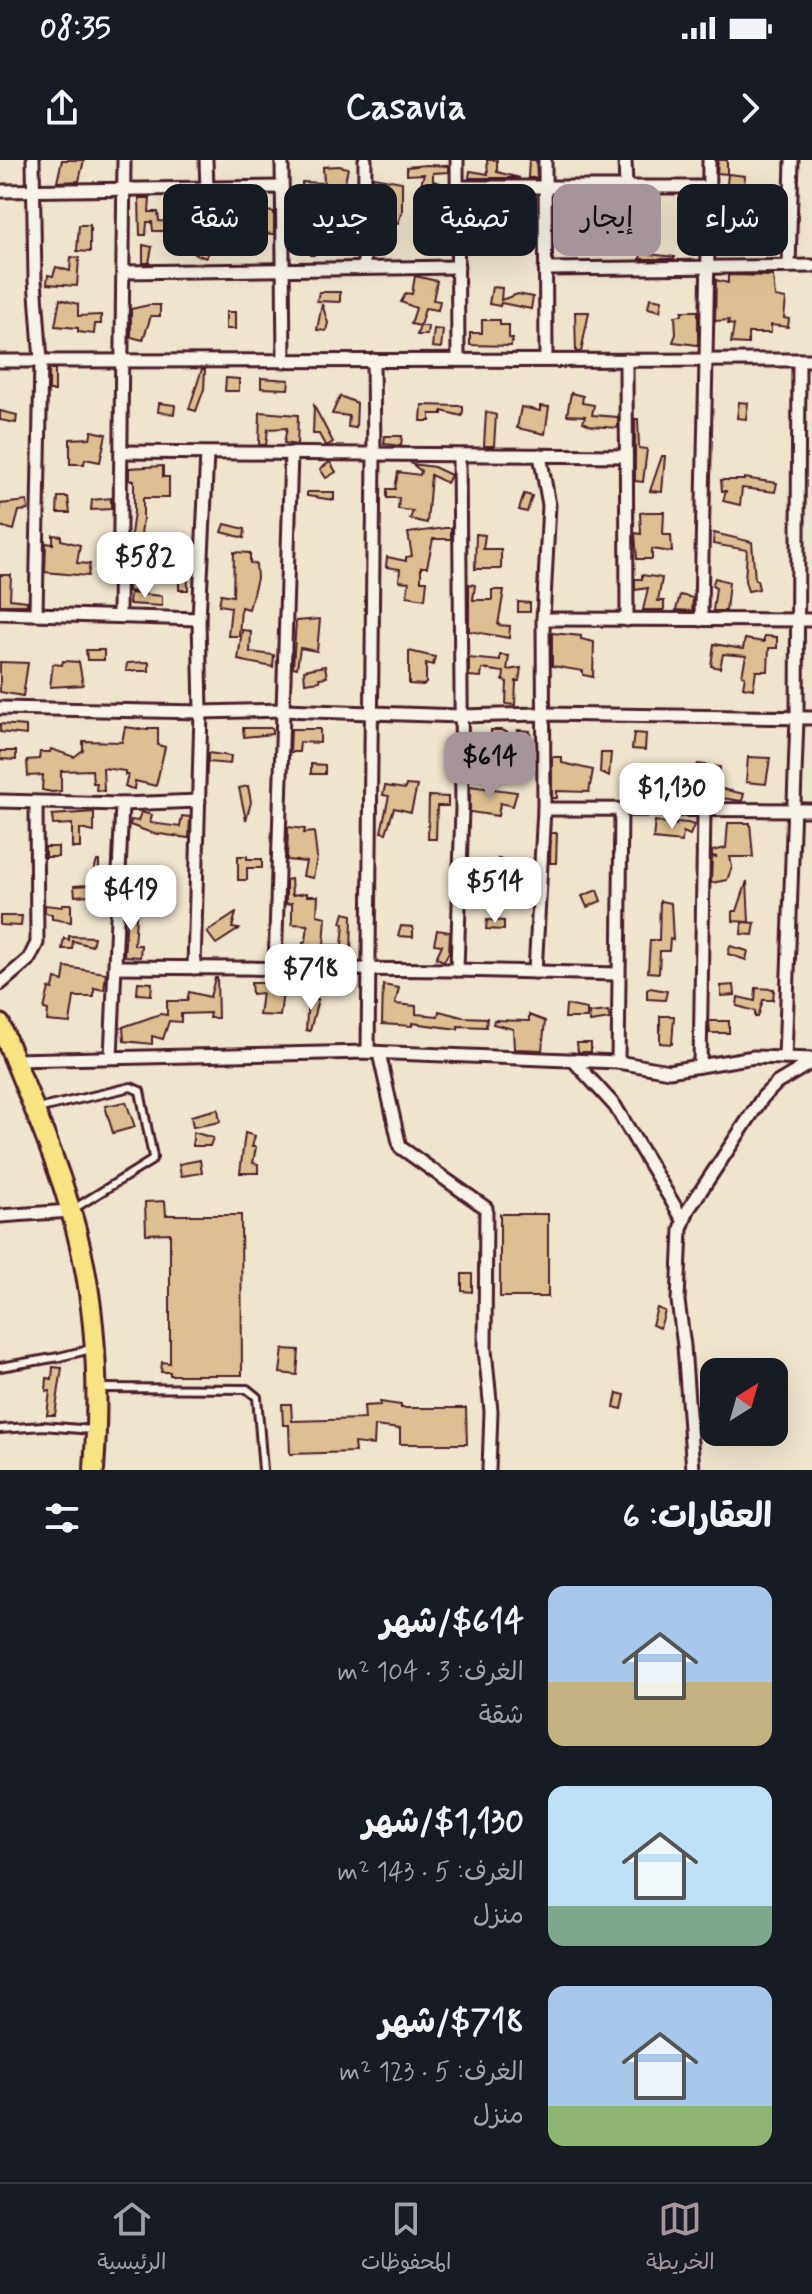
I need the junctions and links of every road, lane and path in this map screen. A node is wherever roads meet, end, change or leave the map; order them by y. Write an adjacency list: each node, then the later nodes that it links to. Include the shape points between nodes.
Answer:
1 (33, 160): 21 (street)
2 (124, 160): 22 (street)
3 (206, 160): 11 (street)
4 (282, 160): 15 (street)
5 (365, 160): 29 (street)
6 (457, 160): 12 (street)
7 (545, 160): 17 (street)
8 (625, 160): 13 (street)
9 (709, 160): 14 (street)
10 (792, 160): 26 (street)
11 (207, 184)
12 (457, 184)
13 (626, 184)
14 (708, 184)
15 (282, 187): 19 (street); 31 (street)
16 (537, 187): 17 (street)
17 (546, 187): 18 (street); 32 (street)
18 (553, 187)
19 (268, 188)
20 (0, 191): 21 (street)
21 (34, 191): 22 (street); 41 (street)
22 (125, 191): 23 (street); 33 (street)
23 (163, 191)
24 (458, 256): 28 (street)
25 (709, 256): 30 (street)
26 (789, 266): 27 (street); 30 (street)
27 (812, 266)
28 (458, 267): 29 (street); 35 (street)
29 (364, 268): 31 (street)
30 (709, 268): 32 (street); 38 (street)
31 (283, 269): 33 (street); 43 (street)
32 (545, 269): 36 (street)
33 (123, 272): 42 (street)
34 (373, 360): 35 (street); 43 (street); 47 (street)
35 (458, 360): 36 (street)
36 (546, 360): 37 (street)
37 (626, 360): 38 (street); 50 (street)
38 (704, 360): 39 (street); 57 (street)
39 (806, 360): 58 (street)
40 (0, 361): 41 (street)
41 (41, 361): 42 (street); 52 (street)
42 (121, 361): 43 (street); 44 (street)
43 (284, 361)
44 (121, 452): 46 (street); 53 (street)
45 (291, 453): 46 (street); 47 (street); 61 (street)
46 (207, 454): 54 (street)
47 (374, 454): 49 (street); 63 (street)
48 (540, 455): 49 (street); 50 (street); 55 (street, via 549,505)
49 (459, 456): 65 (street)
50 (626, 456): 56 (street)
51 (0, 613): 52 (street)
52 (36, 613): 53 (street)
53 (119, 614): 54 (street)
54 (199, 619): 62 (street)
55 (543, 619): 56 (street); 64 (street)
56 (627, 620): 57 (street)
57 (701, 620): 58 (street)
58 (796, 620): 59 (street); 66 (street)
59 (812, 620)
60 (0, 708): 62 (street)
61 (283, 710): 62 (street); 63 (street); 79 (street)
62 (201, 712): 69 (street)
63 (371, 714): 65 (street); 80 (street)
64 (542, 714): 65 (street); 66 (street); 72 (street)
65 (461, 716): 81 (street)
66 (797, 718): 67 (street); 73 (street)
67 (812, 718)
68 (0, 801): 70 (street)
69 (199, 801): 71 (street); 78 (street)
70 (36, 803): 71 (street); 84 (street, via 37,943 29,959)
71 (122, 804): 77 (street)
72 (544, 809): 75 (street); 82 (street)
73 (793, 810): 74 (street); 76 (street); 88 (street)
74 (812, 810)
75 (621, 811): 76 (street); 83 (street)
76 (704, 811): 93 (street)
77 (117, 967): 78 (street); 87 (street)
78 (194, 968): 79 (street)
79 (275, 969): 80 (street)
80 (370, 970): 81 (street); 86 (street)
81 (457, 970): 82 (street)
82 (535, 972): 83 (street)
83 (617, 974): 92 (street)
84 (0, 984)
85 (0, 1024): 89 (highway)
86 (374, 1052): 87 (street); 90 (street); 105 (street, via 400,1147 486,1208)
87 (111, 1057): 89 (street)
88 (785, 1058): 91 (street); 93 (street)
89 (14, 1060): 94 (highway)
90 (573, 1060): 92 (street); 97 (street, via 615,1106)
91 (812, 1060): 97 (street, via 763,1097)
92 (618, 1062): 93 (street, via 656,1070)
93 (700, 1066)
94 (33, 1110): 95 (highway); 95 (lane, via 131,1087 140,1091 153,1157)
95 (70, 1211): 96 (street); 98 (highway)
96 (0, 1216)
97 (683, 1220): 106 (street, via 678,1301)
98 (94, 1348): 99 (lane); 100 (highway)
99 (0, 1367)
100 (96, 1388): 102 (highway); 104 (lane, via 247,1389 257,1397)
101 (0, 1429): 102 (lane)
102 (97, 1431): 103 (highway)
103 (94, 1470)
104 (263, 1470)
105 (489, 1470)
106 (693, 1470)

